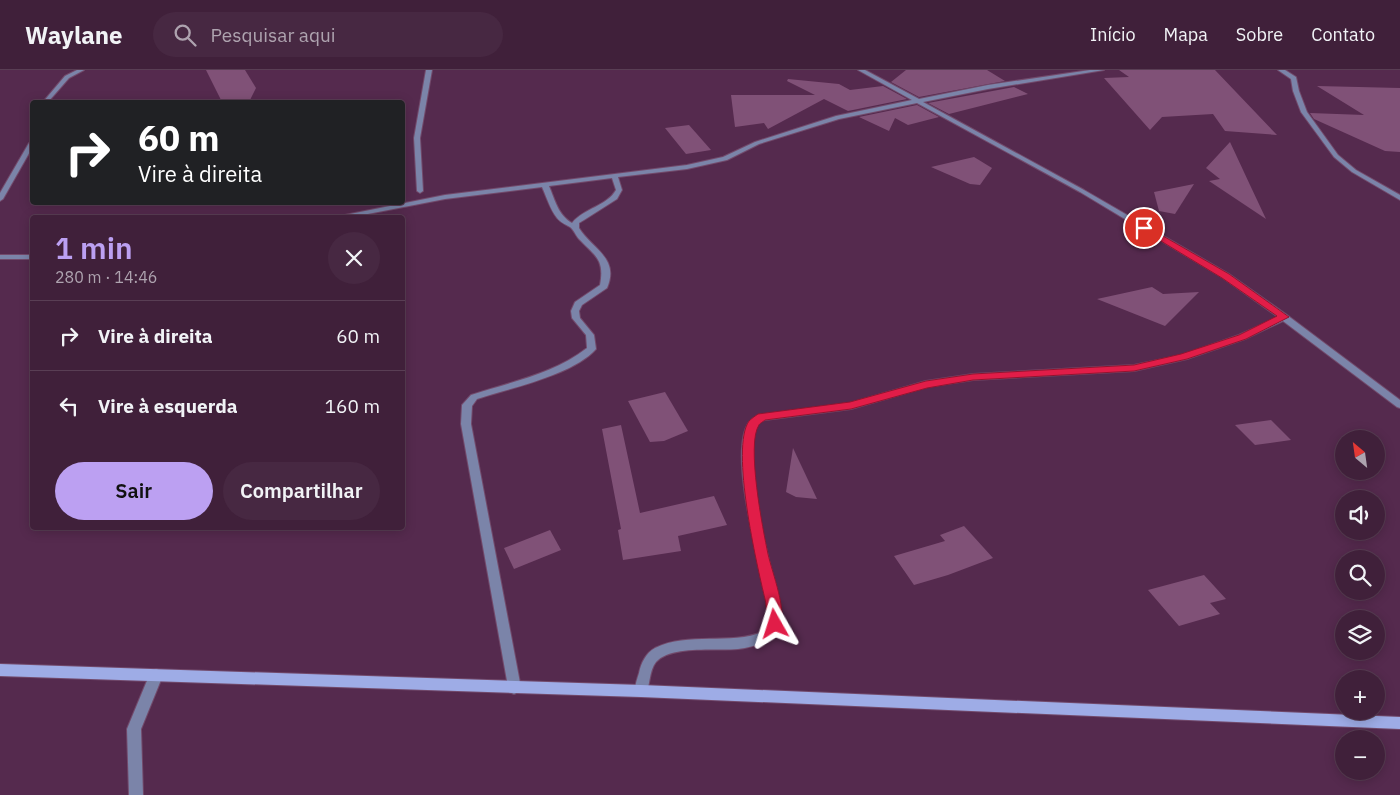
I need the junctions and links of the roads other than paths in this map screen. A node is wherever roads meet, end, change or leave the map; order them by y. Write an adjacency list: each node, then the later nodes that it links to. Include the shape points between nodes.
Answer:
1 (65, 70): 7 (street)
2 (81, 70): 7 (street)
3 (429, 70): 13 (street, via 417,138)
4 (861, 70): 9 (street)
5 (1101, 70): 9 (street)
6 (1281, 70): 15 (street, via 1294,78 1304,112 1336,156 1354,171)
7 (67, 77): 8 (street)
8 (48, 100)
9 (920, 101): 11 (street, via 823,122 757,143 725,159); 24 (street, via 1176,246)
10 (30, 146): 16 (street)
11 (616, 177): 12 (street); 21 (street, via 619,190 615,198 581,218)
12 (544, 185): 14 (street); 21 (street, via 556,212)
13 (420, 191): 14 (street); 17 (street)
14 (445, 197): 17 (street)
15 (1400, 198)
16 (0, 199)
17 (408, 202): 18 (street)
18 (405, 203)
19 (394, 205): 20 (street)
20 (346, 215)
21 (575, 228): 28 (street, via 606,265 604,286 578,304 575,311 576,318 590,335 592,349 568,365 474,397 465,414)
22 (30, 256): 23 (street)
23 (0, 257)
24 (1284, 317): 25 (street); 29 (street, via 1242,337 1184,357 1134,368 973,377 926,384 851,406 762,417 754,423 750,435 748,461 753,508 775,624 770,634 748,643 687,645 653,656)
25 (1400, 405)
26 (0, 670): 27 (street)
27 (156, 676): 28 (street); 31 (street, via 134,729)
28 (514, 688): 29 (street)
29 (641, 691): 30 (street)
30 (1400, 723)
31 (136, 795)

